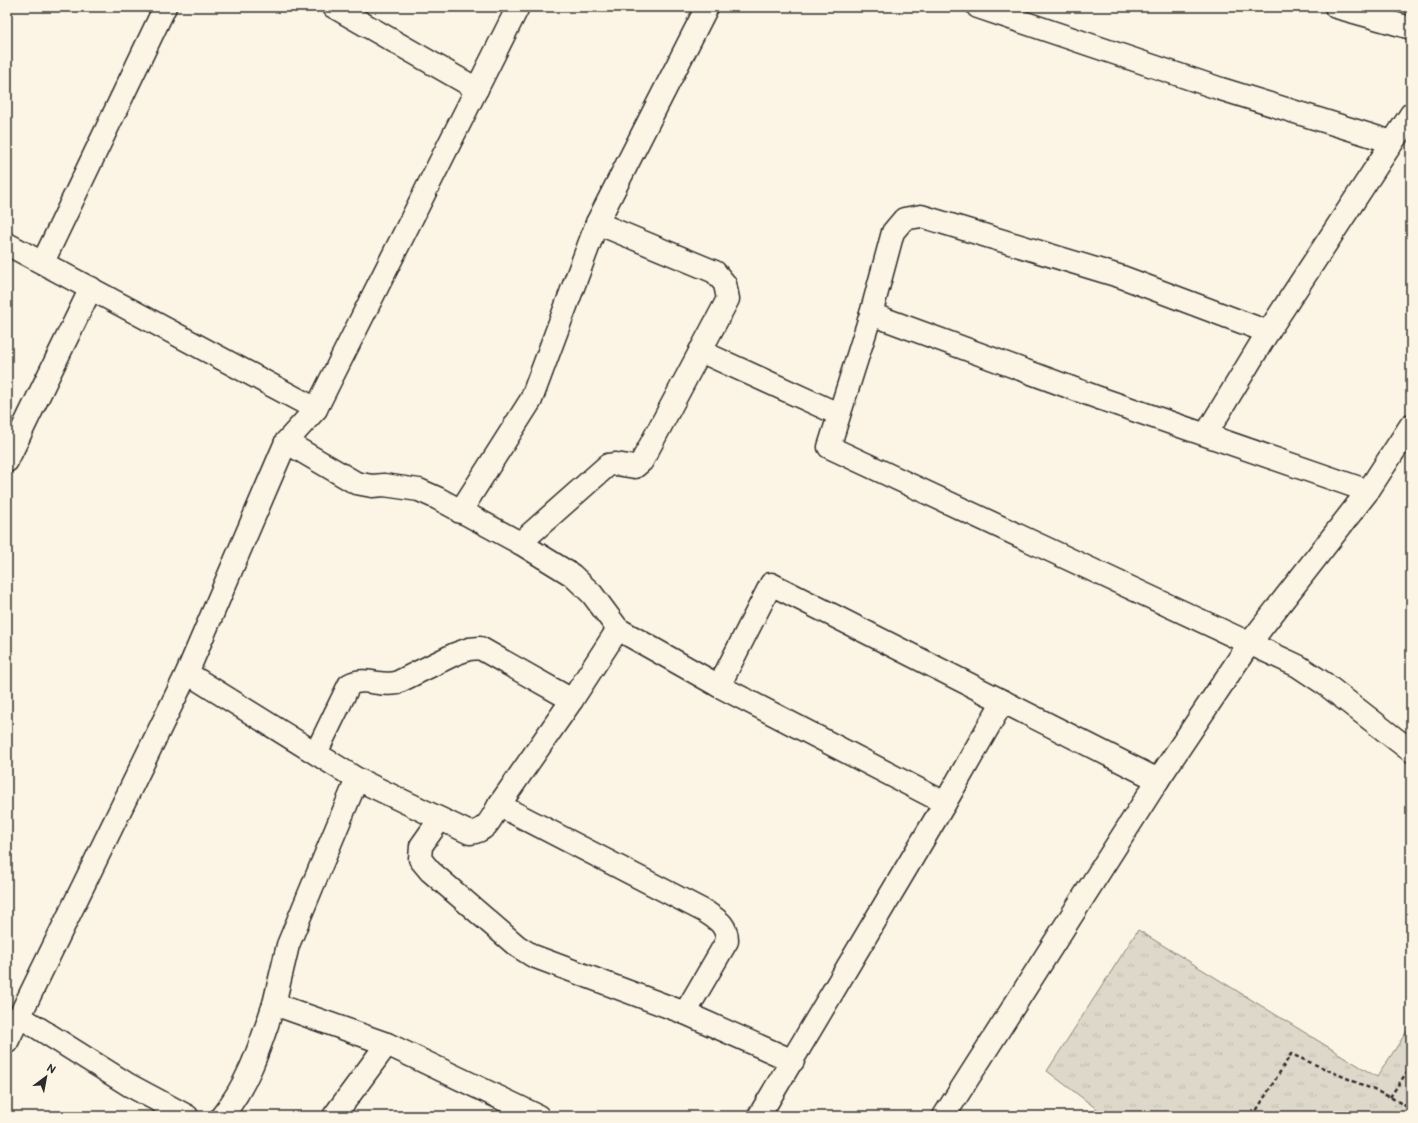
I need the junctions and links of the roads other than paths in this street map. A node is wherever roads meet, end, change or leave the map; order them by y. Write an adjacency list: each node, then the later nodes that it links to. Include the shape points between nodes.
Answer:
1 (165, 7): 13 (street)
2 (334, 7): 8 (street)
3 (518, 7): 8 (street)
4 (707, 7): 11 (street)
5 (978, 7): 10 (street, via 1221,89)
6 (1336, 7): 7 (street)
7 (1411, 28)
8 (477, 89): 18 (street)
9 (1411, 114): 10 (street)
10 (1392, 142): 16 (street)
11 (598, 223): 17 (street, via 715,272 725,284 728,298); 25 (street, via 531,400)
12 (7, 244): 13 (street)
13 (43, 262): 14 (street)
14 (91, 288): 18 (street); 23 (street)
15 (871, 314): 16 (street, via 893,232 904,219 921,216 1122,277); 19 (street); 21 (street, via 1099,398)
16 (1268, 332): 21 (street)
17 (700, 351): 19 (street); 26 (street, via 642,460 635,467 608,465)
18 (316, 409): 22 (street)
19 (838, 414): 28 (street, via 829,447)
20 (1411, 425): 24 (street)
21 (1206, 434): 24 (street)
22 (286, 442): 25 (street, via 356,483 419,490); 29 (street)
23 (7, 461)
24 (1368, 491): 28 (street)
25 (460, 512): 26 (street)
26 (520, 543): 27 (street, via 572,575 592,594)
27 (618, 628): 30 (street); 31 (street)
28 (1249, 644): 33 (street, via 1298,666); 36 (street)
29 (187, 673): 34 (street); 42 (street)
30 (720, 686): 32 (street, via 771,584); 37 (street)
31 (572, 700): 34 (street, via 480,648 469,649 396,683 388,685 356,681 349,685); 38 (street)
32 (1003, 701): 36 (street); 37 (street)
33 (1411, 751)
34 (316, 753): 35 (street)
35 (357, 779): 39 (street); 40 (street, via 288,945)
36 (1158, 780): 51 (street)
37 (945, 803): 45 (street)
38 (499, 806): 39 (street, via 480,832 470,833); 41 (street, via 721,922 727,932 727,941)
39 (440, 819): 41 (street, via 421,846 420,859 430,872 517,946 532,956)
40 (274, 1004): 44 (street); 47 (street, via 250,1074)
41 (684, 1013): 45 (street)
42 (20, 1016): 43 (street); 46 (street, via 129,1085)
43 (7, 1042)
44 (387, 1044): 48 (street); 49 (street)
45 (792, 1061): 50 (street)
46 (187, 1116)
47 (222, 1116)
48 (334, 1116)
49 (538, 1116)
50 (759, 1116)
51 (944, 1116)

